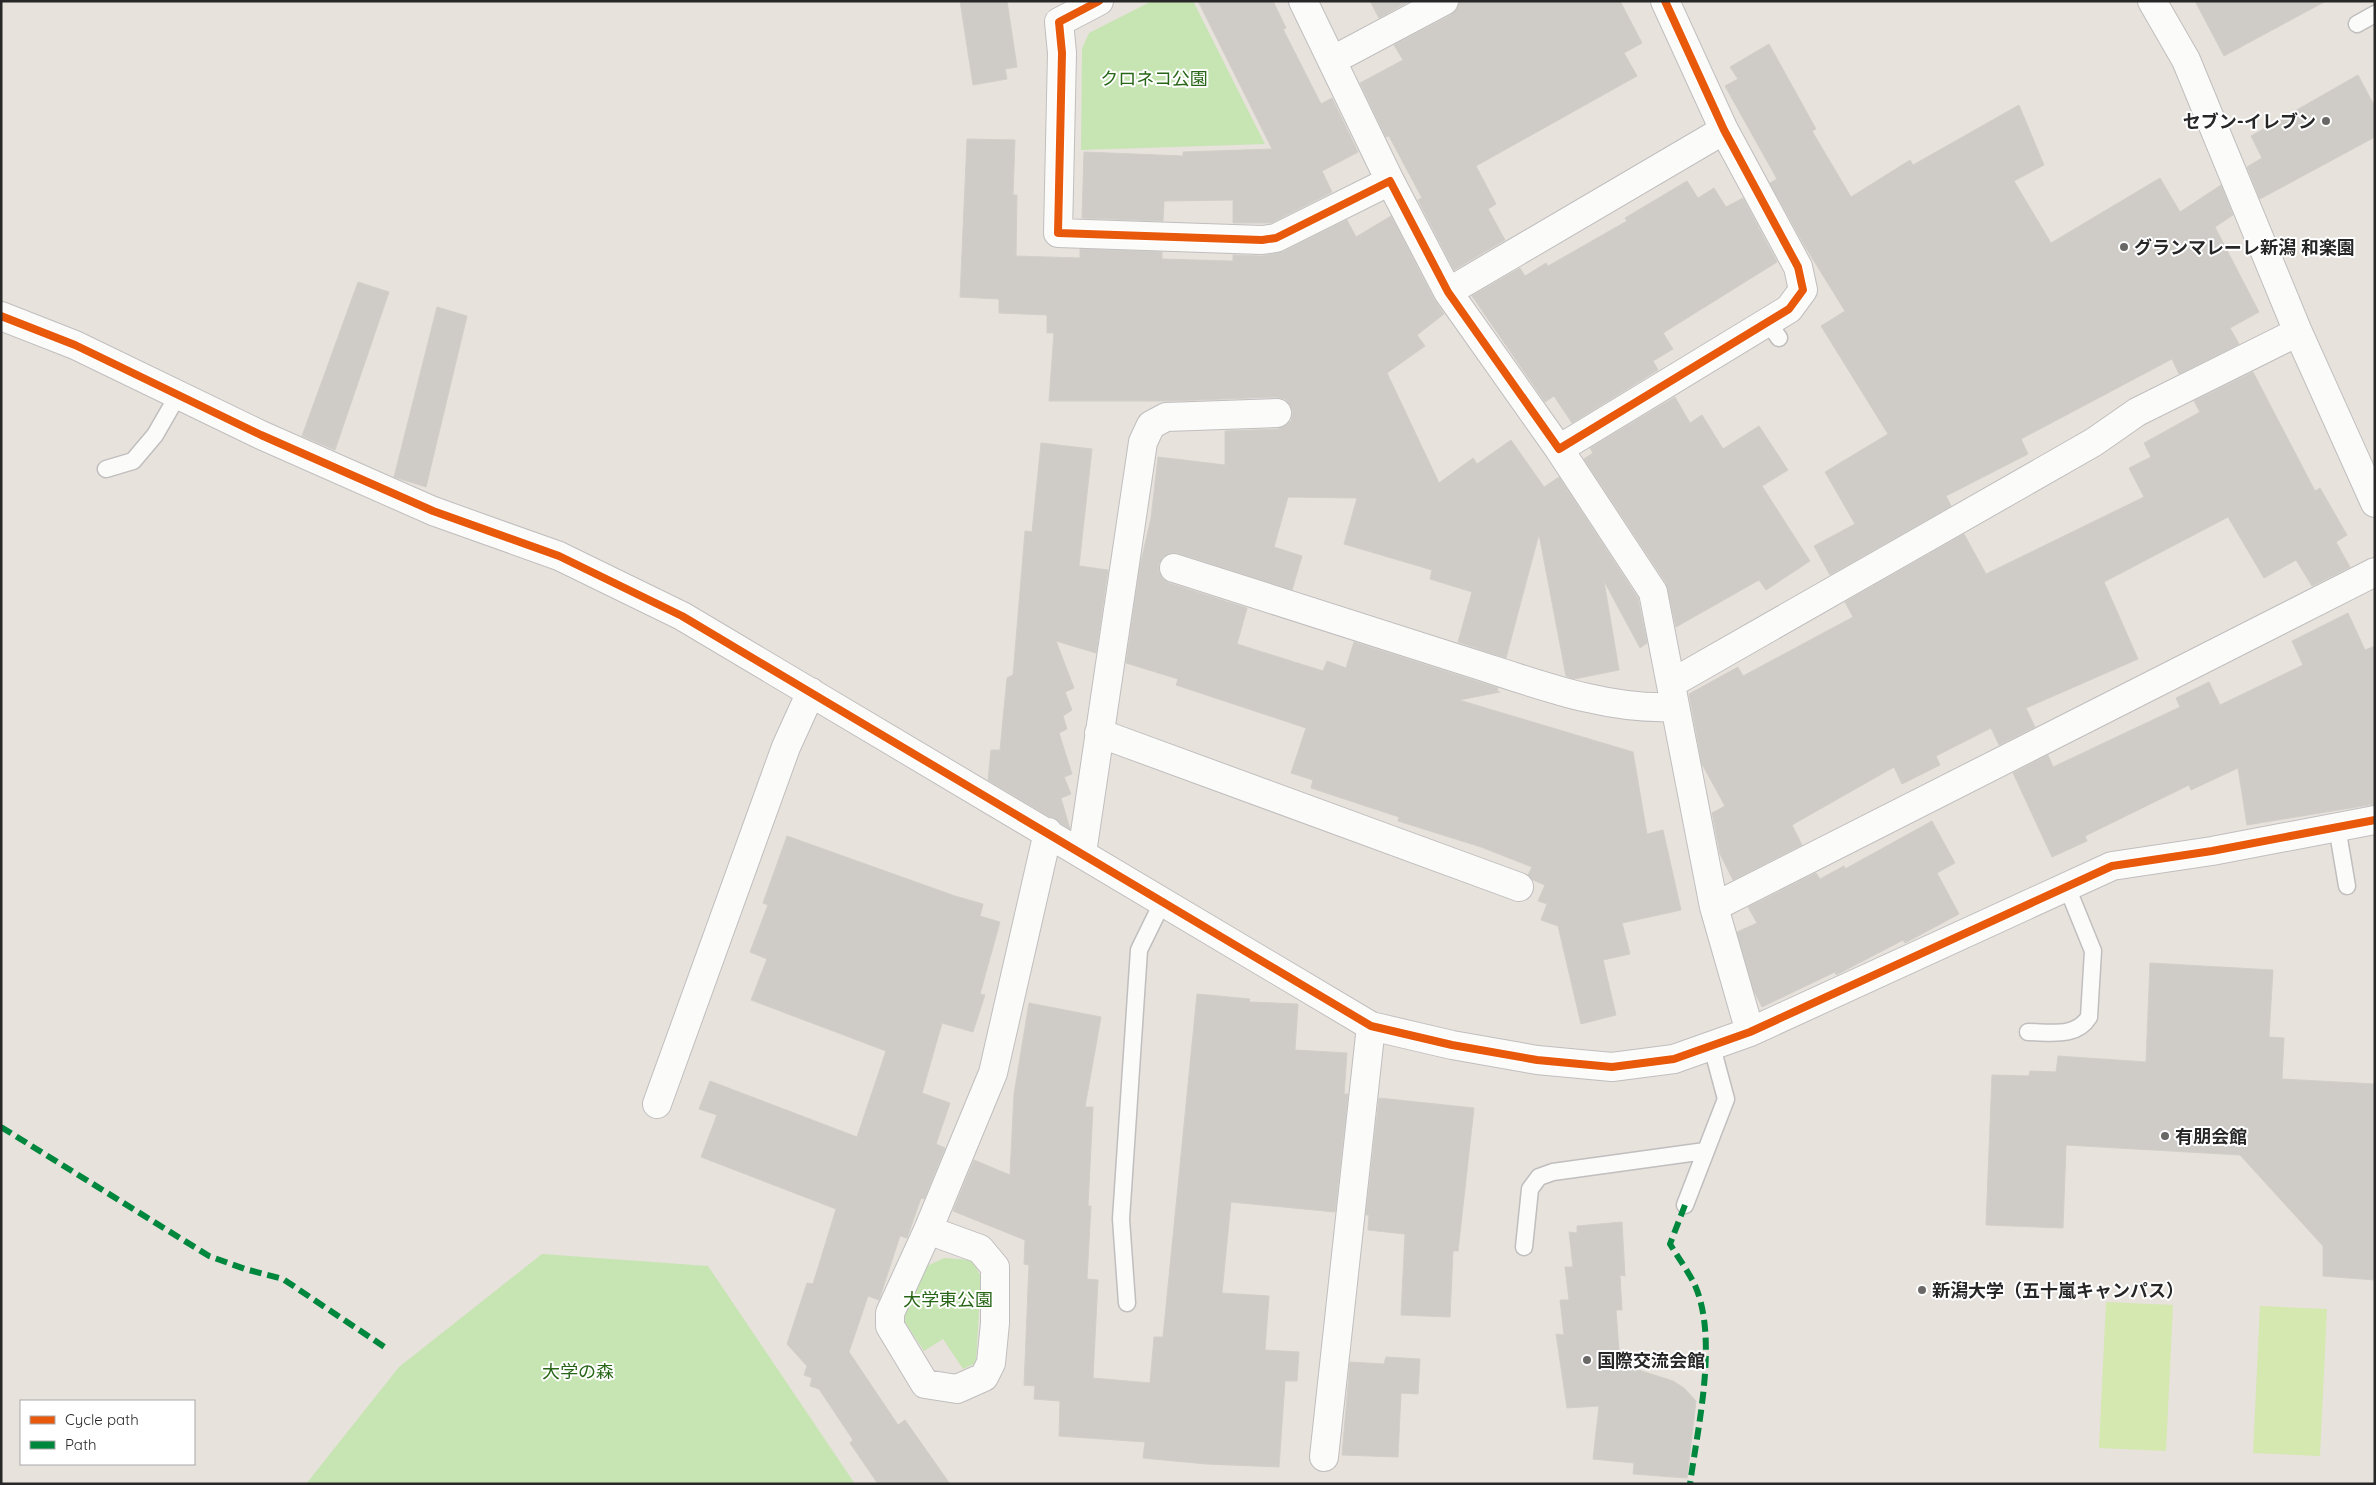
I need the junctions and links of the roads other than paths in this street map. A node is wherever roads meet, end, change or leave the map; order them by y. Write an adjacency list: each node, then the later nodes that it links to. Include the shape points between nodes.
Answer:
1 (1098, 1): 6 (street)
2 (1303, 1): 9 (street)
3 (1444, 1): 9 (street)
4 (1665, 1): 10 (street, via 1685,25)
5 (2152, 1): 14 (street, via 2209,103)
6 (1058, 11): 11 (street, via 1062,53 1058,233 1276,238)
7 (2375, 14): 8 (lane)
8 (2357, 24)
9 (1333, 60): 11 (street)
10 (1724, 130): 12 (street, via 1644,168 1561,217); 17 (street, via 1798,267 1803,290 1773,330)
11 (1390, 181): 12 (street)
12 (1448, 292): 17 (street)
13 (1, 316): 15 (street, via 75,345)
14 (2298, 320): 19 (street, via 2348,424); 23 (street, via 2137,412 2094,442)
15 (178, 394): 18 (lane, via 155,435 133,461); 22 (street, via 261,435 433,511 559,556 682,616)
16 (1277, 413): 24 (street, via 1166,417 1151,425 1143,442)
17 (1558, 450): 23 (street, via 1653,592)
18 (106, 470)
19 (2375, 503)
20 (1174, 568): 23 (street, via 1583,696 1648,709)
21 (2375, 572): 33 (street, via 2248,627 1973,784)
22 (811, 692): 27 (street); 38 (street, via 786,747)
23 (1673, 695): 33 (street)
24 (1099, 733): 28 (street); 30 (street)
25 (2375, 820): 26 (street)
26 (2337, 827): 29 (lane); 31 (street, via 2112,866)
27 (1048, 832): 28 (street); 41 (street, via 993,1073)
28 (1082, 853): 32 (street)
29 (2347, 886)
30 (1519, 887)
31 (2067, 887): 35 (street); 36 (lane, via 2093,951 2089,1017 2076,1030)
32 (1163, 901): 34 (street); 43 (lane, via 1139,950 1121,1219)
33 (1714, 906): 35 (street)
34 (1371, 1026): 37 (street, via 1537,1060 1612,1067 1674,1059); 44 (street)
35 (1750, 1032): 37 (street)
36 (2028, 1032)
37 (1712, 1047): 39 (lane, via 1726,1099)
38 (657, 1104)
39 (1705, 1151): 40 (lane); 42 (lane, via 1539,1176 1530,1189)
40 (1684, 1205)
41 (928, 1230): 41 (street, via 890,1313 890,1326 925,1384 957,1389 984,1376 991,1363 996,1323 995,1268 980,1249)
42 (1524, 1247)
43 (1127, 1303)
44 (1324, 1456)

